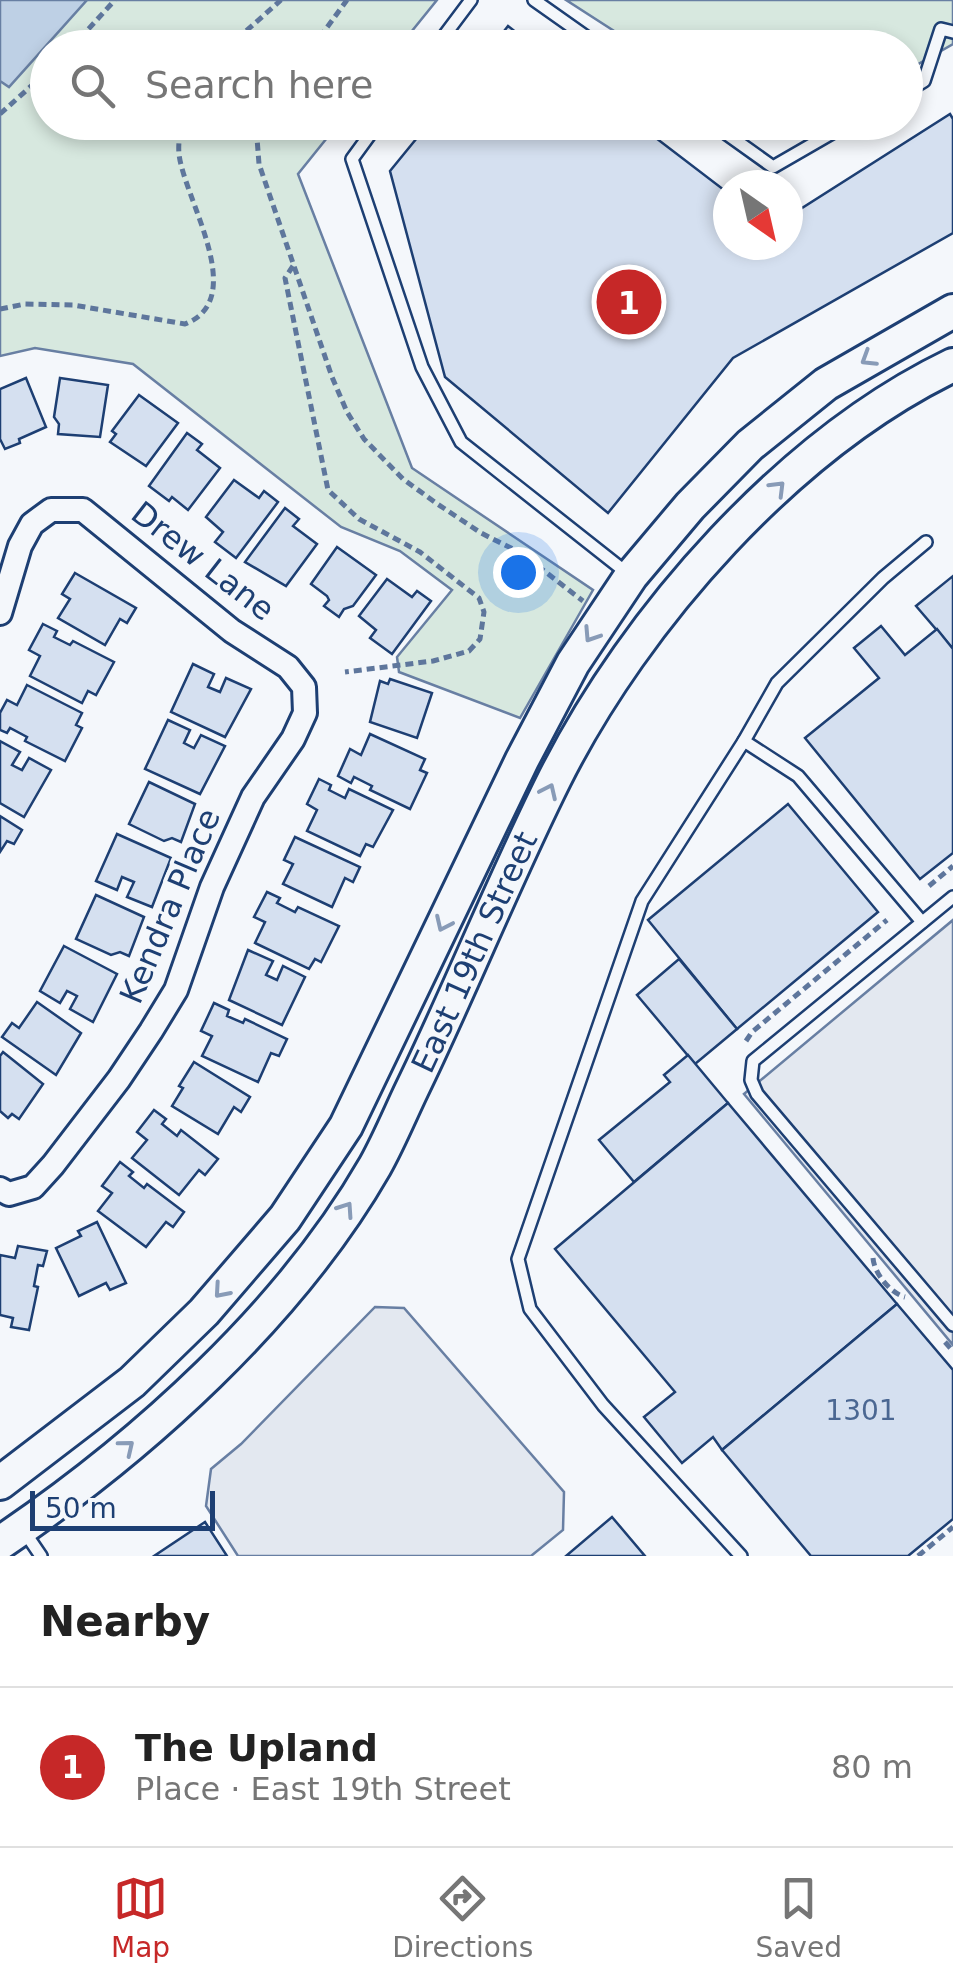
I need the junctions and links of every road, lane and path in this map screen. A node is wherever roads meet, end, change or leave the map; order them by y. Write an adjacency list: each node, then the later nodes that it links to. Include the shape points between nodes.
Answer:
1 (116, 0): 6 (path)
2 (281, 0): 7 (path)
3 (347, 0): 8 (path)
4 (471, 0): 9 (lane)
5 (534, 0): 10 (lane)
6 (88, 30)
7 (247, 30)
8 (325, 30)
9 (448, 30)
10 (576, 30)
11 (953, 32): 12 (lane, via 940,29)
12 (923, 82)
13 (30, 87): 14 (path)
14 (0, 114)
15 (180, 140): 21 (path, via 215,283 205,312 185,324 72,305)
16 (256, 140): 20 (path)
17 (366, 140): 25 (lane, via 352,159 422,367 461,442)
18 (736, 140): 19 (lane, via 774,167)
19 (821, 140)
20 (293, 266): 26 (path, via 332,377 364,439 436,503 522,553); 28 (path, via 285,278 328,490 359,519 420,552 479,598 484,612 480,638 469,650)
21 (0, 309)
22 (953, 311): 25 (main road, East 19th Street, one-way to 25, via 826,384 750,445)
23 (953, 365): 46 (main road, East 19th Street, one-way to 23, via 153,1427 314,1256 375,1166 555,778 611,680 668,602 791,475)
24 (926, 542): 30 (lane, via 777,683)
25 (631, 576): 43 (main road, East 19th Street, one-way to 43, via 573,663 522,760 346,1126 285,1218 132,1382)
26 (583, 601)
27 (0, 614): 29 (street, Drew Lane, via 32,524 51,510 83,510 232,631 288,667)
28 (346, 672)
29 (304, 687): 37 (street, Kendra Place, via 306,713 253,796 176,990 119,1079 33,1187 8,1194)
30 (744, 742): 35 (lane, via 798,776); 48 (lane, via 642,901 518,1259 530,1309 603,1405)
31 (953, 866): 32 (path)
32 (929, 886)
33 (953, 896): 35 (lane)
34 (888, 920): 36 (path, via 752,1032)
35 (922, 922): 40 (lane, via 752,1061 751,1080)
36 (741, 1049)
37 (0, 1189)
38 (873, 1256): 39 (path, via 874,1268 896,1294)
39 (907, 1297)
40 (953, 1325)
41 (942, 1338): 42 (path)
42 (953, 1351)
43 (0, 1484)
44 (0, 1502): 46 (main road)
45 (953, 1527): 49 (path)
46 (11, 1536): 47 (lane)
47 (41, 1556)
48 (741, 1556)
49 (918, 1556)

